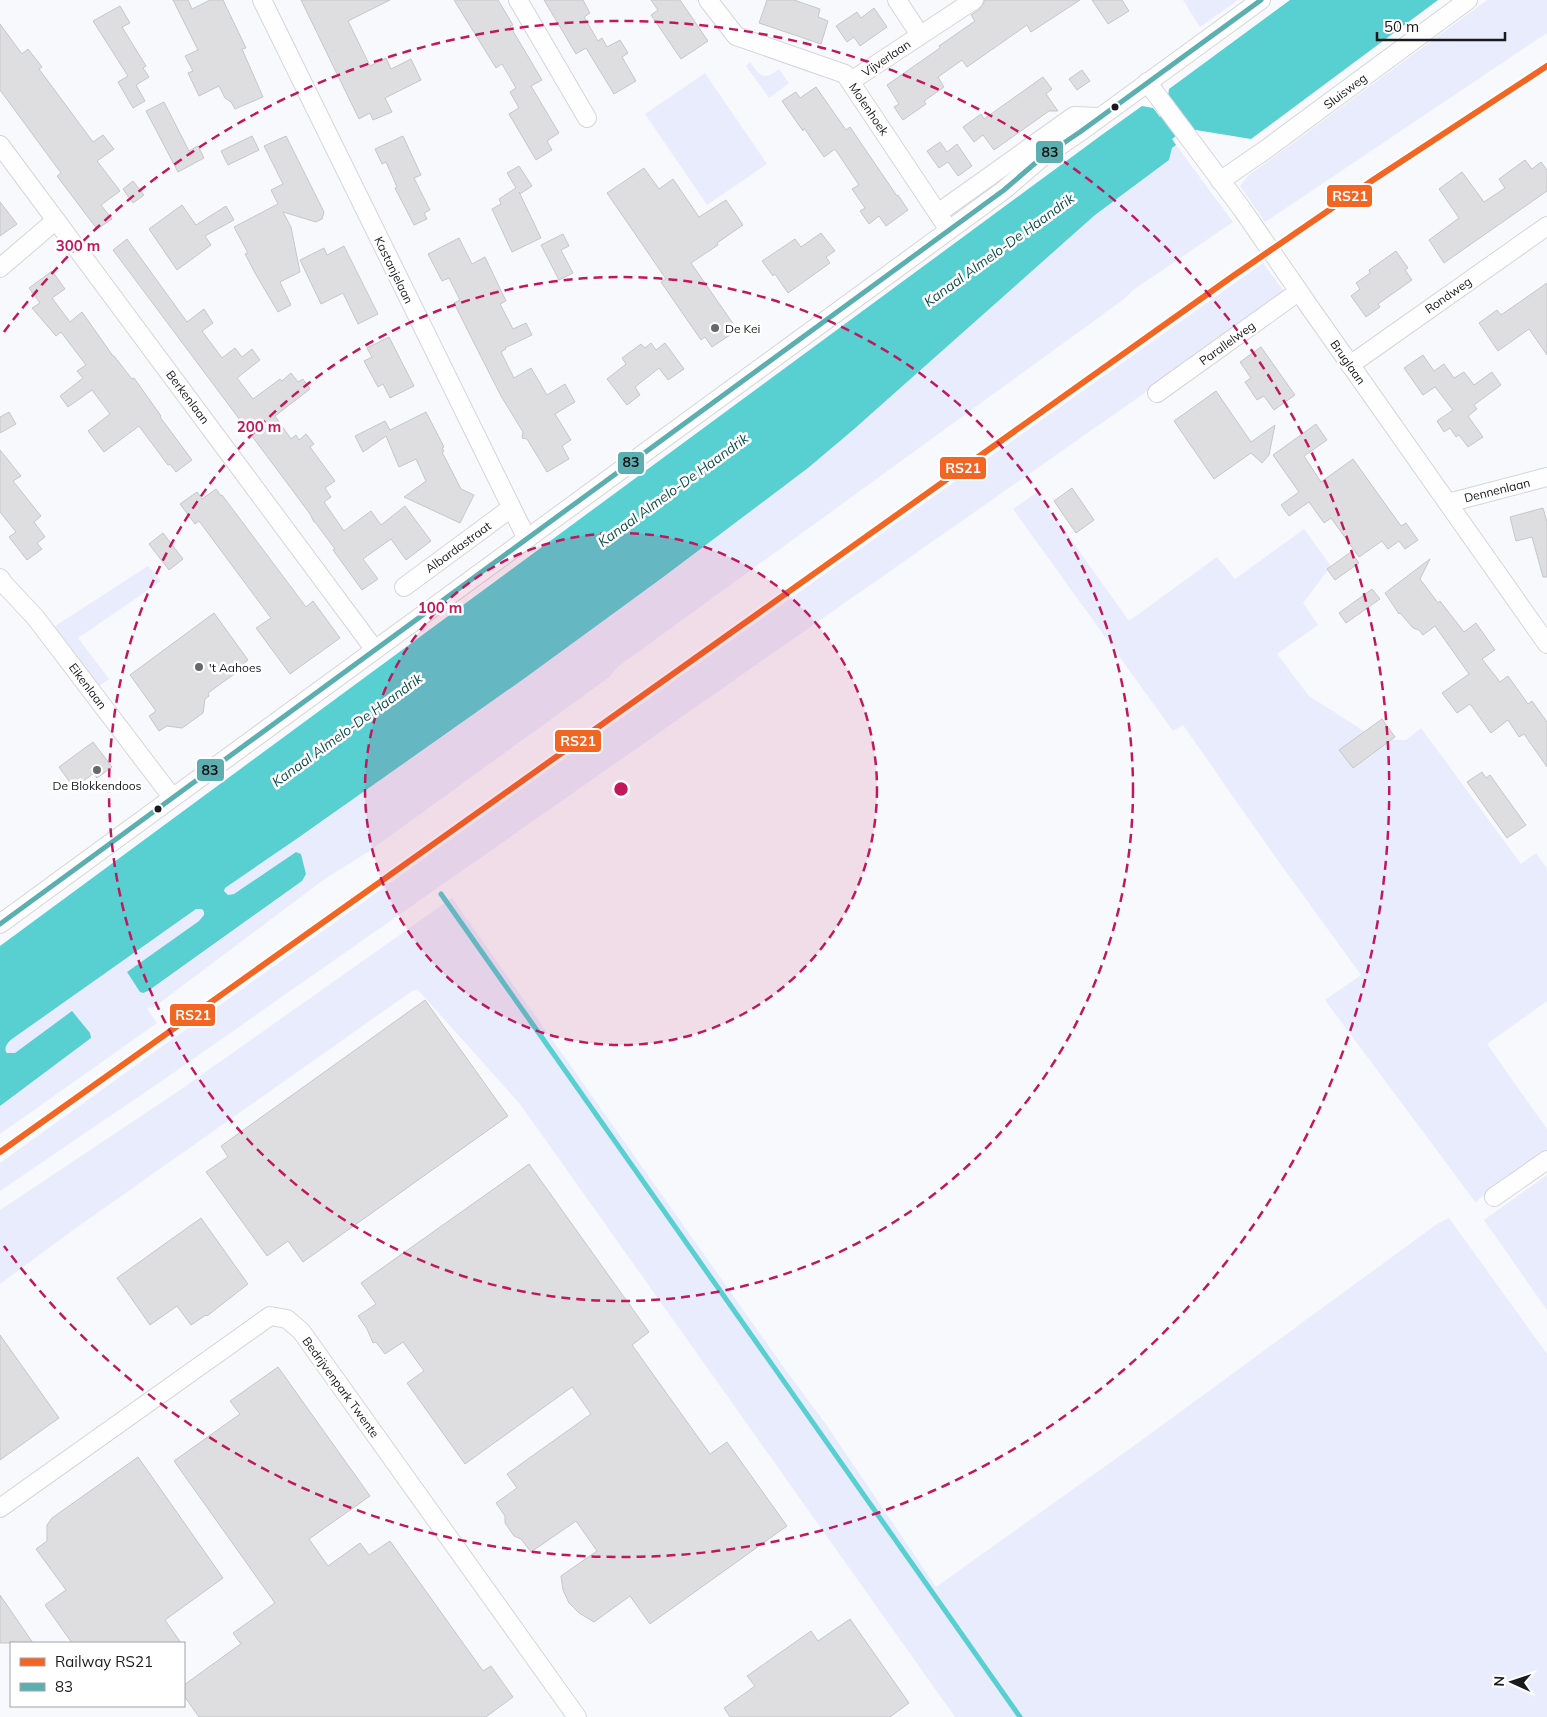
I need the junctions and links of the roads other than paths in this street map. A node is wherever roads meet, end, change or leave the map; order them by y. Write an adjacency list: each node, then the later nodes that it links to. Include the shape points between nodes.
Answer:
1 (262, 0): 25 (street, Kastanjelaan)
2 (518, 0): 12 (street)
3 (708, 0): 9 (street, Molenhoek, via 736,36 844,74)
4 (896, 0): 8 (street, Vijverlaan)
5 (974, 0): 8 (street, Vijverlaan)
6 (1260, 0): 10 (street)
7 (1468, 0): 14 (street, Sluisweg)
8 (920, 35): 9 (street, Vijverlaan)
9 (851, 81): 15 (street, Molenhoek)
10 (1147, 82): 11 (street); 14 (street, Bruglaan)
11 (1100, 117): 15 (street, via 1074,116); 18 (street)
12 (587, 118)
13 (0, 145): 16 (street, Berkenlaan)
14 (1220, 181): 20 (street, Bruglaan)
15 (938, 213): 18 (street, Molenhoek)
16 (56, 220): 19 (street); 30 (street, Berkenlaan)
17 (1547, 226): 21 (street, Rondweg)
18 (949, 230): 26 (street)
19 (0, 268)
20 (1298, 292): 21 (street, Bruglaan); 22 (street, Parallelweg)
21 (1350, 365): 24 (street, Bruglaan)
22 (1156, 393)
23 (1547, 477): 24 (street, Dennenlaan)
24 (1448, 503): 29 (street, Bruglaan)
25 (511, 508): 26 (street, Kastanjelaan); 28 (street, Albardastraat)
26 (527, 539): 30 (street)
27 (0, 578): 31 (street, Eikenlaan, via 35,617)
28 (404, 587)
29 (1547, 644)
30 (375, 650): 31 (street)
31 (172, 797): 32 (street)
32 (0, 924)
33 (1547, 1160): 34 (street)
34 (1494, 1197)
35 (0, 1508): 36 (street, Bedrijvenpark Twente, via 270,1316 287,1319 301,1331)
36 (577, 1717)

